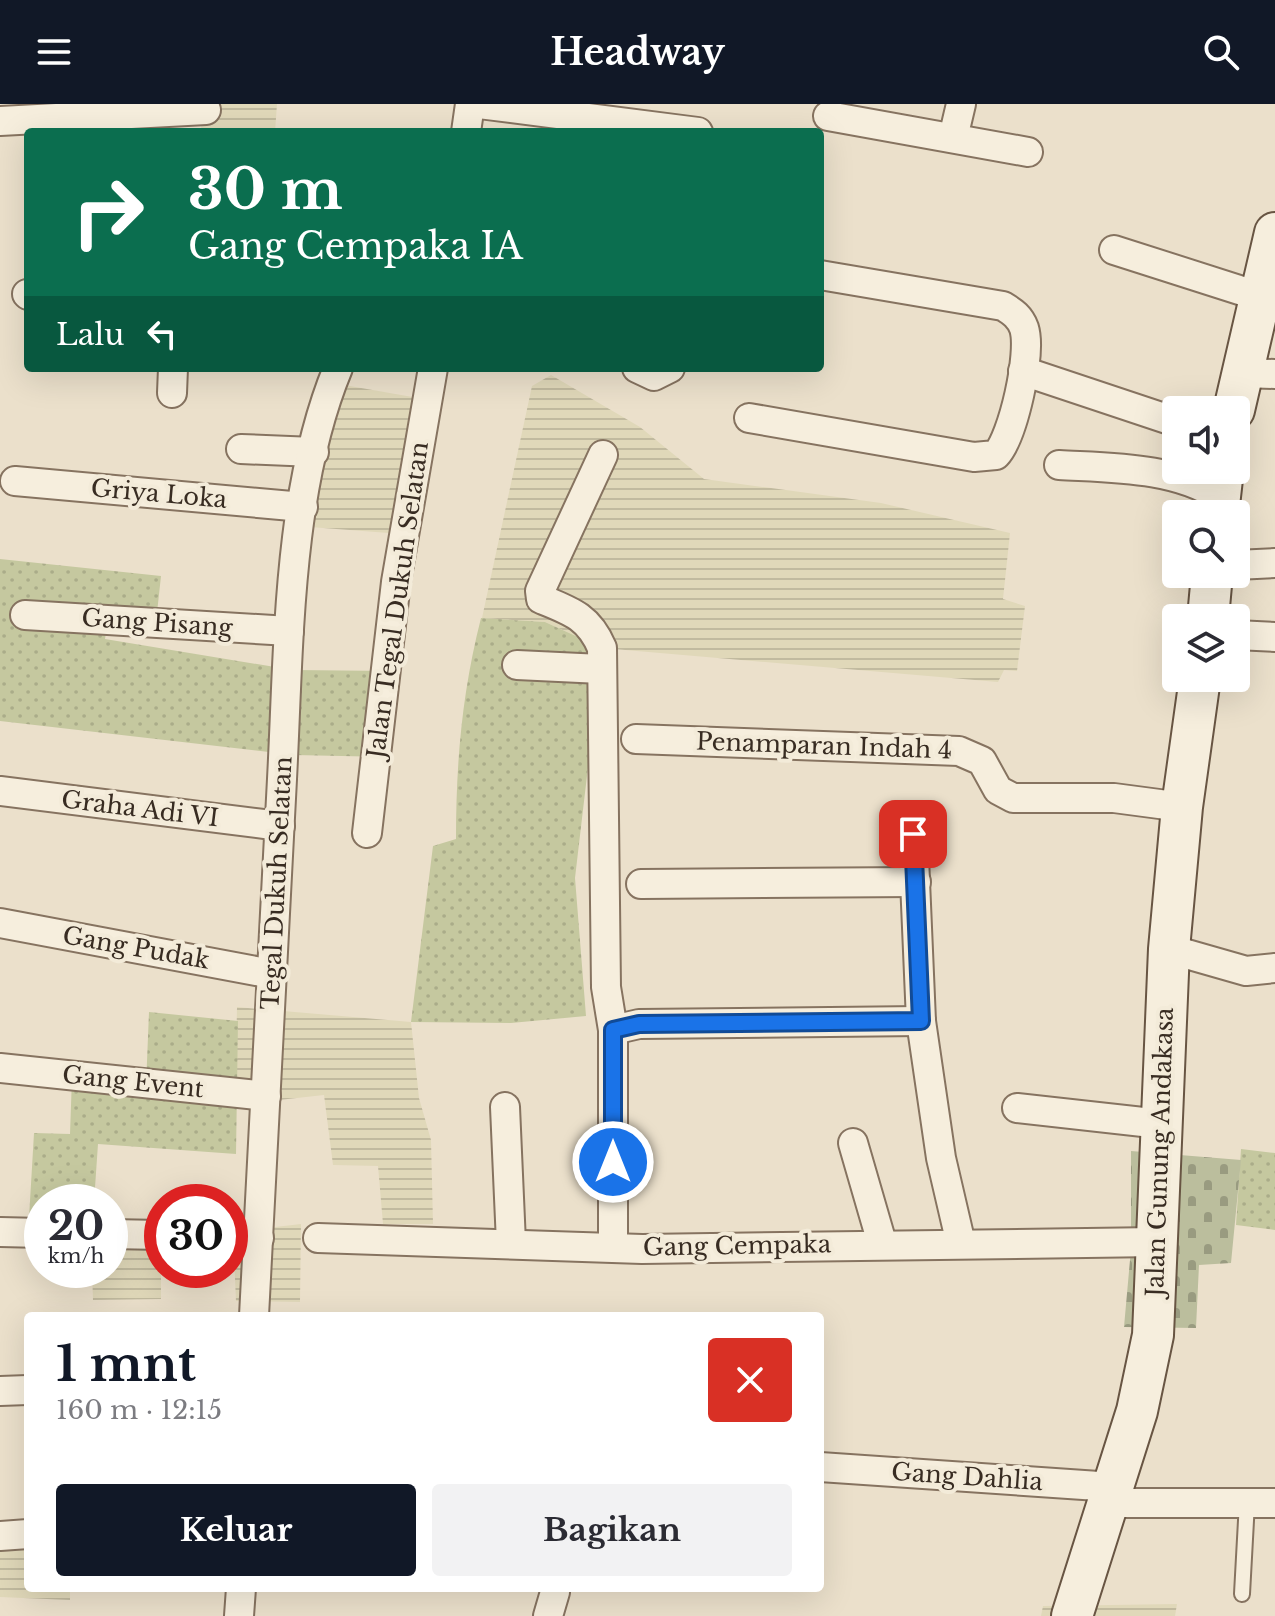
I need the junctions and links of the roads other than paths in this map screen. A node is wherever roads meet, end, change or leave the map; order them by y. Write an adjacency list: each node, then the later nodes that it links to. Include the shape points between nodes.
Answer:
1 (470, 104): 7 (street)
2 (479, 104): 8 (street)
3 (961, 104): 9 (street)
4 (205, 115): 6 (street)
5 (828, 116): 9 (street)
6 (0, 121)
7 (467, 128)
8 (647, 128)
9 (953, 138): 10 (street)
10 (1028, 152)
11 (1275, 233): 14 (street)
12 (1114, 250): 14 (street)
13 (824, 276): 15 (street, via 1003,306 1019,318 1026,337)
14 (1258, 296): 18 (street)
15 (1023, 371): 19 (street); 20 (street, via 1009,434 996,455 974,457)
16 (336, 372): 22 (street, Tegal Dukuh Selatan)
17 (432, 372): 41 (street, Jalan Tegal Dukuh Selatan, via 396,582)
18 (1251, 386)
19 (1162, 417)
20 (749, 418)
21 (241, 449): 22 (street)
22 (314, 452): 27 (street, Tegal Dukuh Selatan)
23 (603, 455): 35 (street, via 540,591 541,599 577,613 592,626 602,648)
24 (1059, 465): 26 (street, via 1175,478)
25 (15, 481): 27 (street, Griya Loka)
26 (1220, 494)
27 (303, 507): 31 (street, Tegal Dukuh Selatan)
28 (1275, 563): 29 (street)
29 (1250, 564)
30 (25, 615): 31 (street, Gang Pisang)
31 (289, 631): 40 (street, Tegal Dukuh Selatan)
32 (1250, 636): 33 (street)
33 (1275, 637)
34 (517, 665): 35 (street)
35 (601, 669): 50 (street, via 606,987)
36 (1198, 692): 39 (street, Jalan Gunung Andakasa)
37 (636, 739): 39 (street, Penamparan Indah 4, via 959,751 982,761 998,790 1013,798 1114,798)
38 (0, 791): 40 (street, Graha Adi VI)
39 (1182, 807): 46 (street, Jalan Gunung Andakasa)
40 (280, 826): 48 (street, Tegal Dukuh Selatan)
41 (367, 833)
42 (913, 834): 43 (street)
43 (916, 882): 44 (street); 49 (street)
44 (641, 884)
45 (0, 923): 48 (street, Gang Pudak)
46 (1169, 949): 47 (street, via 1246,971); 55 (street, Jalan Gunung Andakasa)
47 (1275, 968)
48 (272, 974): 52 (street, Tegal Dukuh Selatan)
49 (921, 1021): 50 (street); 65 (street, via 941,1158)
50 (626, 1027): 66 (street)
51 (0, 1068): 52 (street, Gang Event)
52 (266, 1096): 60 (street, Tegal Dukuh Selatan)
53 (505, 1107): 63 (street)
54 (1017, 1108): 55 (street)
55 (1161, 1124): 62 (street, Jalan Gunung Andakasa)
56 (853, 1143): 64 (street)
57 (0, 1232): 58 (street)
58 (24, 1233)
59 (248, 1238): 60 (street)
60 (259, 1238): 67 (street, Tegal Dukuh Selatan)
61 (318, 1238): 63 (street, Gang Cempaka)
62 (1157, 1242): 65 (street, Gang Cempaka); 71 (street, Jalan Gunung Andakasa, via 1153,1335)
63 (511, 1243): 66 (street, Gang Cempaka)
64 (882, 1243): 65 (street, Gang Cempaka); 66 (street, Gang Cempaka)
65 (961, 1244)
66 (613, 1247)
67 (254, 1312)
68 (24, 1390): 69 (street)
69 (0, 1391)
70 (824, 1467): 71 (street, Gang Dahlia)
71 (1111, 1495): 72 (street, Gang Dahlia); 78 (street, Jalan Gunung Andakasa)
72 (1261, 1502): 76 (lane)
73 (24, 1534): 74 (street)
74 (0, 1536)
75 (241, 1592): 77 (street)
76 (1242, 1594)
77 (239, 1616)
78 (1072, 1616)

